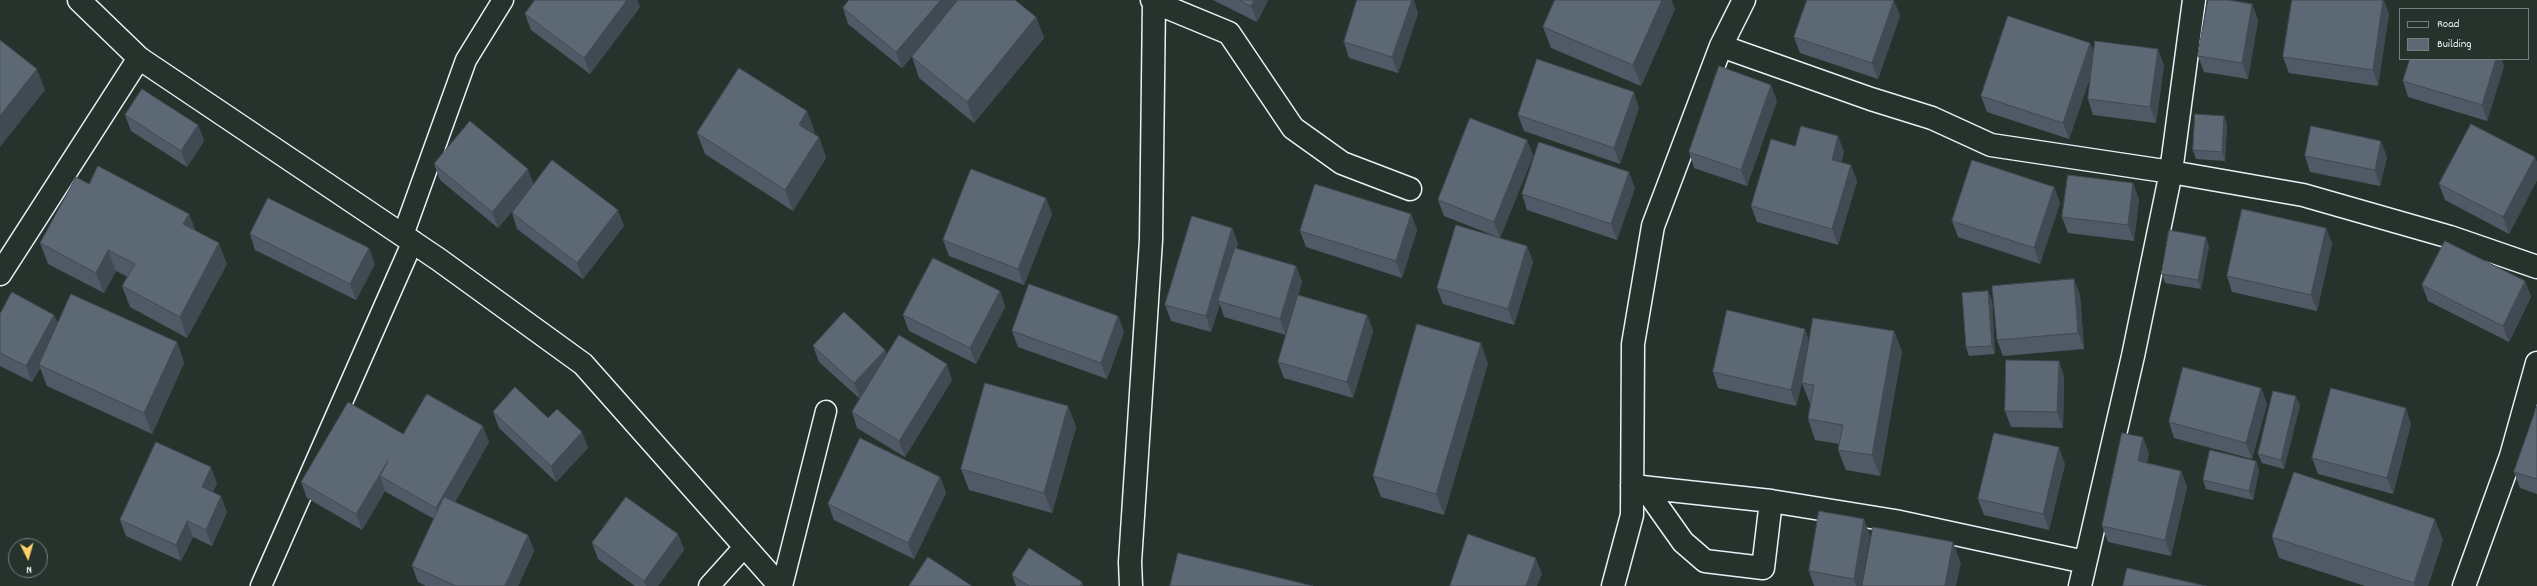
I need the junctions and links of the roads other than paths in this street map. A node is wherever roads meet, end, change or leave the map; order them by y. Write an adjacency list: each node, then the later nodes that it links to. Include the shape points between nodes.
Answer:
1 (79, 0): 7 (street)
2 (503, 0): 10 (lane, via 466,60)
3 (1744, 0): 6 (street)
4 (2194, 0): 8 (street)
5 (1153, 1): 9 (street, via 1229,33 1294,128 1342,163); 22 (street, via 1151,240)
6 (1721, 46): 8 (street, via 1932,118 1991,145); 15 (street, via 1653,226 1633,344)
7 (139, 58): 10 (street); 12 (street)
8 (2171, 172): 11 (street, via 2303,195 2450,237); 18 (street, via 2134,356)
9 (1410, 189)
10 (408, 238): 17 (street, via 583,364); 19 (lane)
11 (2537, 267)
12 (0, 274)
13 (2537, 363): 25 (street, via 2511,456)
14 (826, 411): 21 (lane)
15 (1638, 487): 16 (street); 16 (street, via 1683,542 1705,561 1763,568); 23 (street)
16 (1771, 501): 18 (street, via 1896,521)
17 (745, 546): 20 (lane); 21 (street)
18 (2085, 562): 24 (street)
19 (261, 586)
20 (709, 586)
21 (781, 586)
22 (1131, 586)
23 (1613, 586)
24 (2080, 586)
25 (2464, 586)

